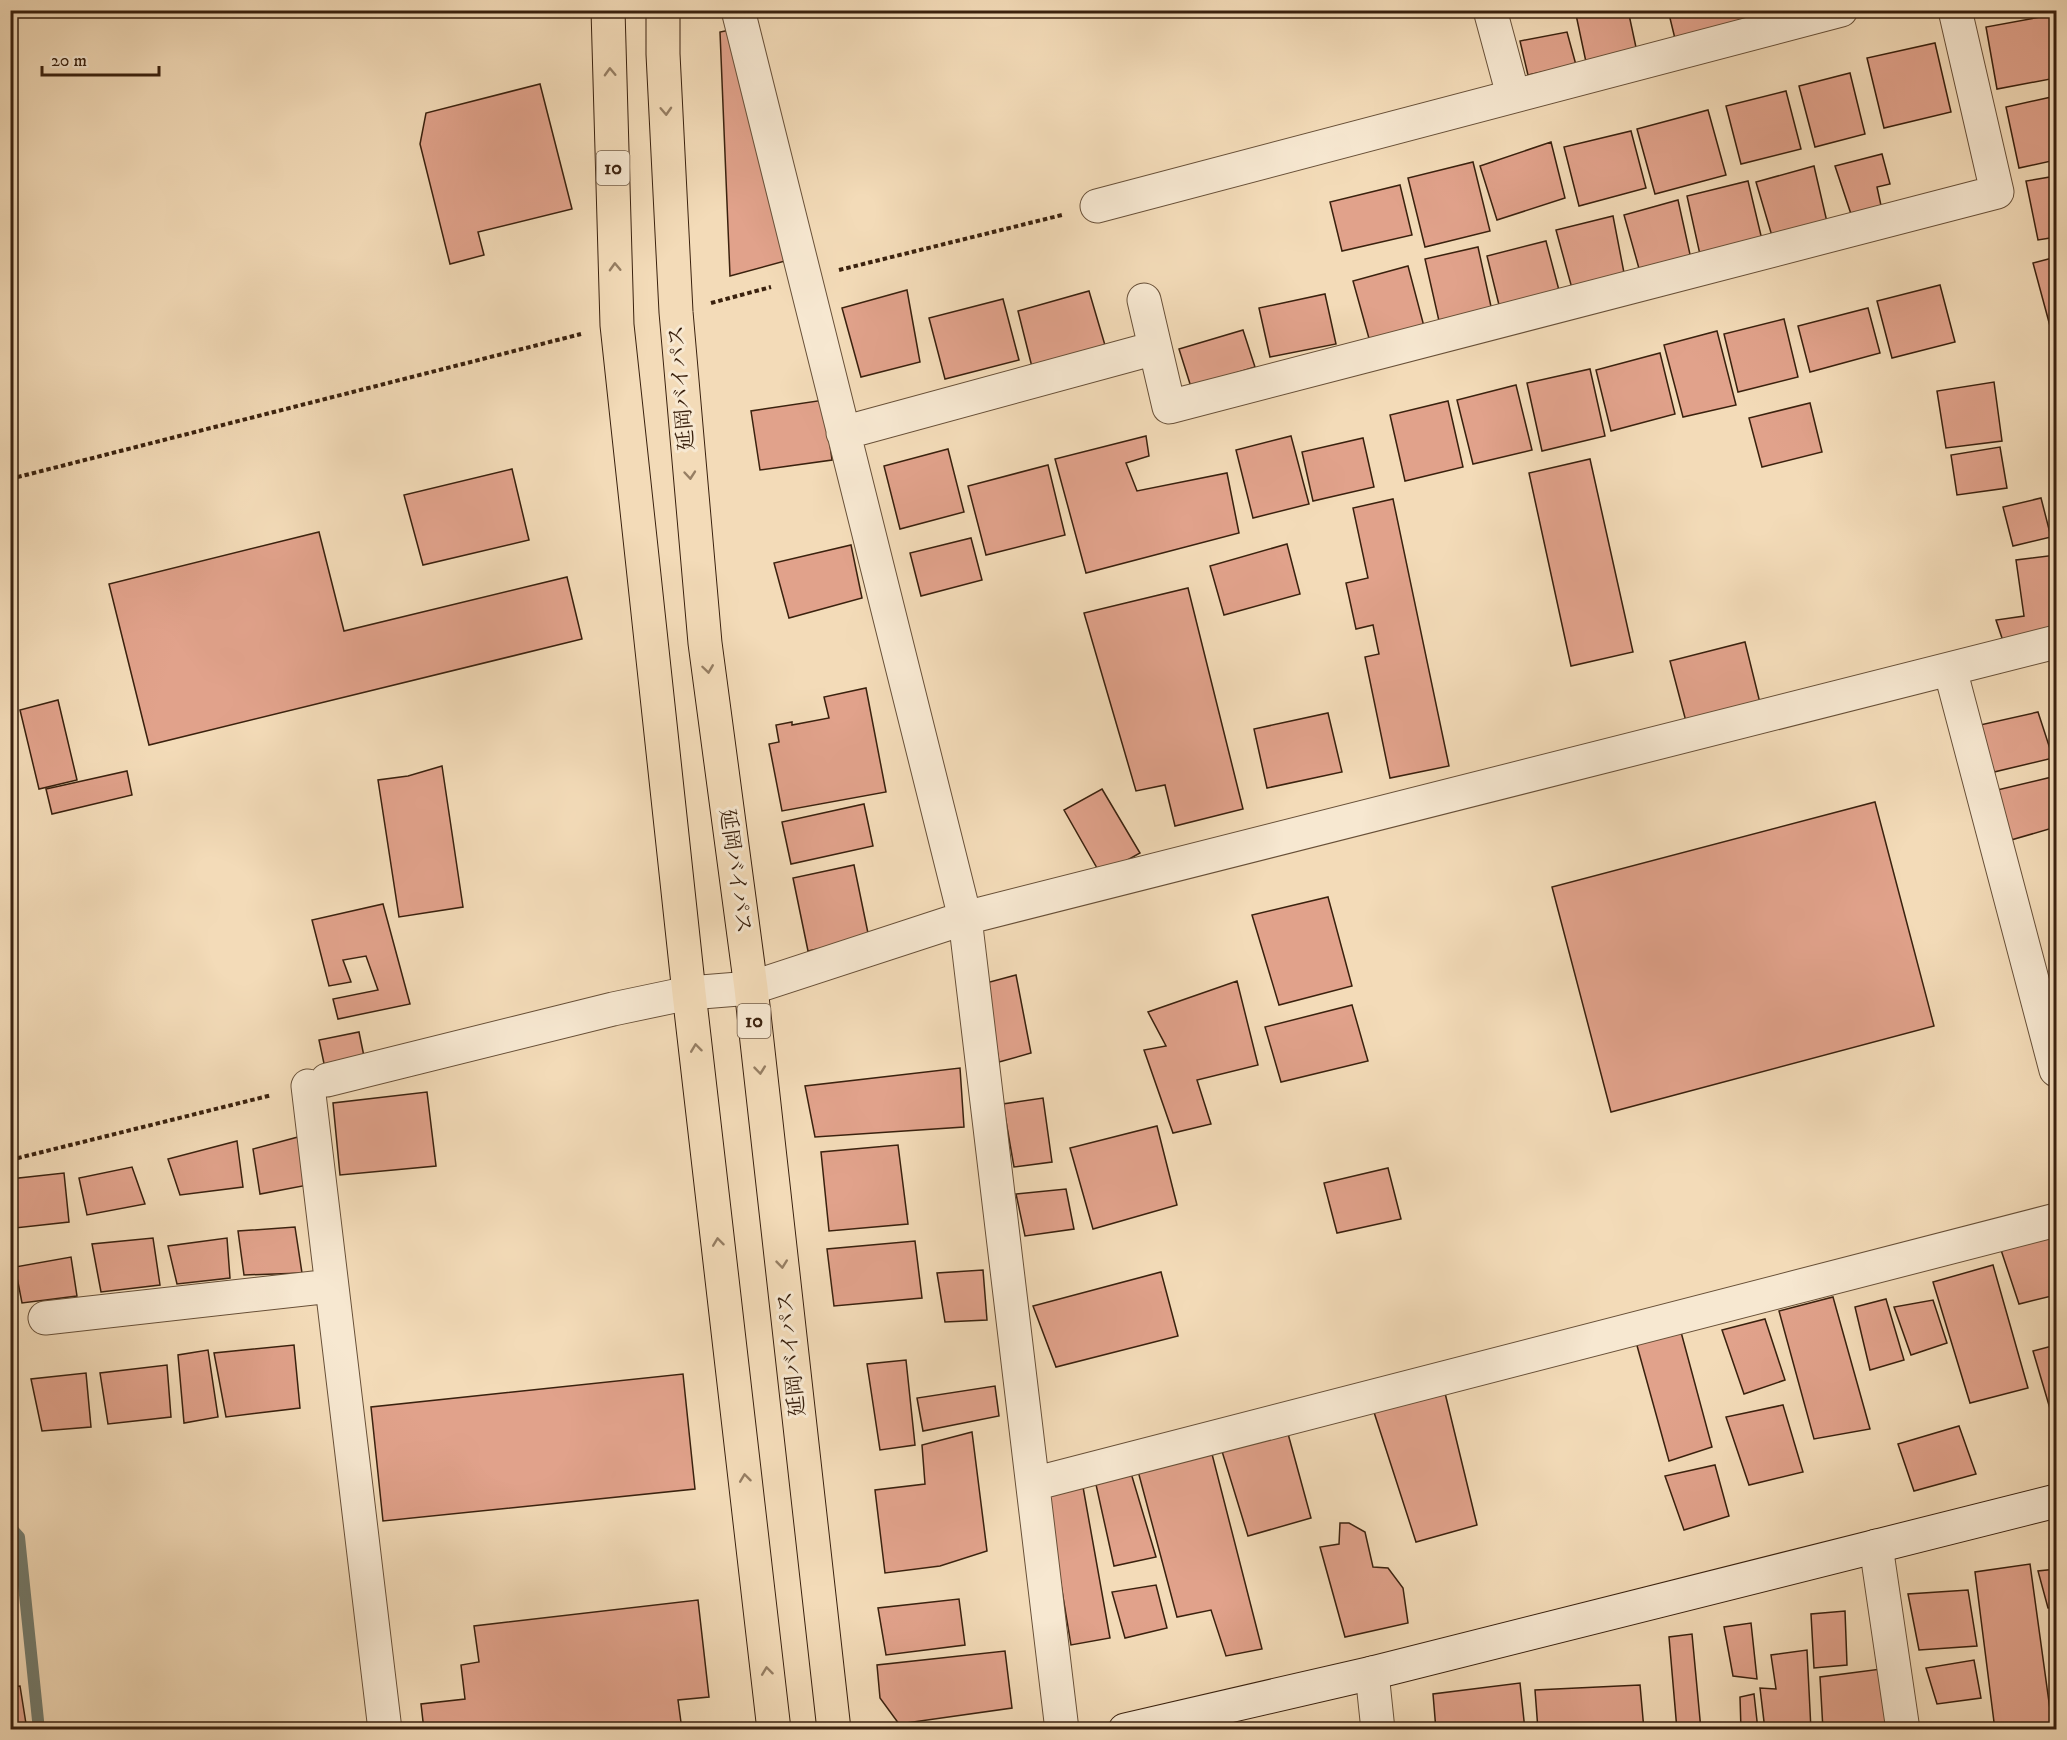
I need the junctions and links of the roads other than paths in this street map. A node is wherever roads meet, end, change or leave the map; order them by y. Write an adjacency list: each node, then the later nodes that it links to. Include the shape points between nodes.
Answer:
1 (608, 10): 16 (highway, 10, one-way to 1, via 617,325)
2 (663, 10): 15 (highway, 延岡バイパス / 10, one-way to 15, via 676,312 705,643)
3 (738, 10): 11 (street)
4 (1490, 10): 7 (street)
5 (1841, 10): 7 (street)
6 (1955, 10): 10 (street, via 1997,192 1169,407)
7 (1513, 95): 8 (street)
8 (1097, 206)
9 (1144, 300): 10 (street)
10 (1155, 348): 11 (street)
11 (843, 434): 14 (street)
12 (2056, 642): 13 (street)
13 (1950, 669): 14 (street); 17 (street)
14 (965, 918): 15 (street); 21 (street)
15 (751, 988): 16 (street); 27 (highway, 延岡バイパス / 10, one-way to 27)
16 (689, 993): 19 (street, via 318,1083); 26 (highway, 10, one-way to 16)
17 (2056, 1070)
18 (2056, 1220): 21 (street)
19 (332, 1286): 20 (street); 25 (street)
20 (45, 1318)
21 (1033, 1484): 28 (street)
22 (2056, 1501): 23 (street)
23 (1876, 1546): 24 (street); 31 (street)
24 (1372, 1673): 29 (street); 30 (street)
25 (385, 1730)
26 (774, 1730)
27 (834, 1730)
28 (1062, 1730)
29 (1125, 1730)
30 (1378, 1730)
31 (1903, 1730)

